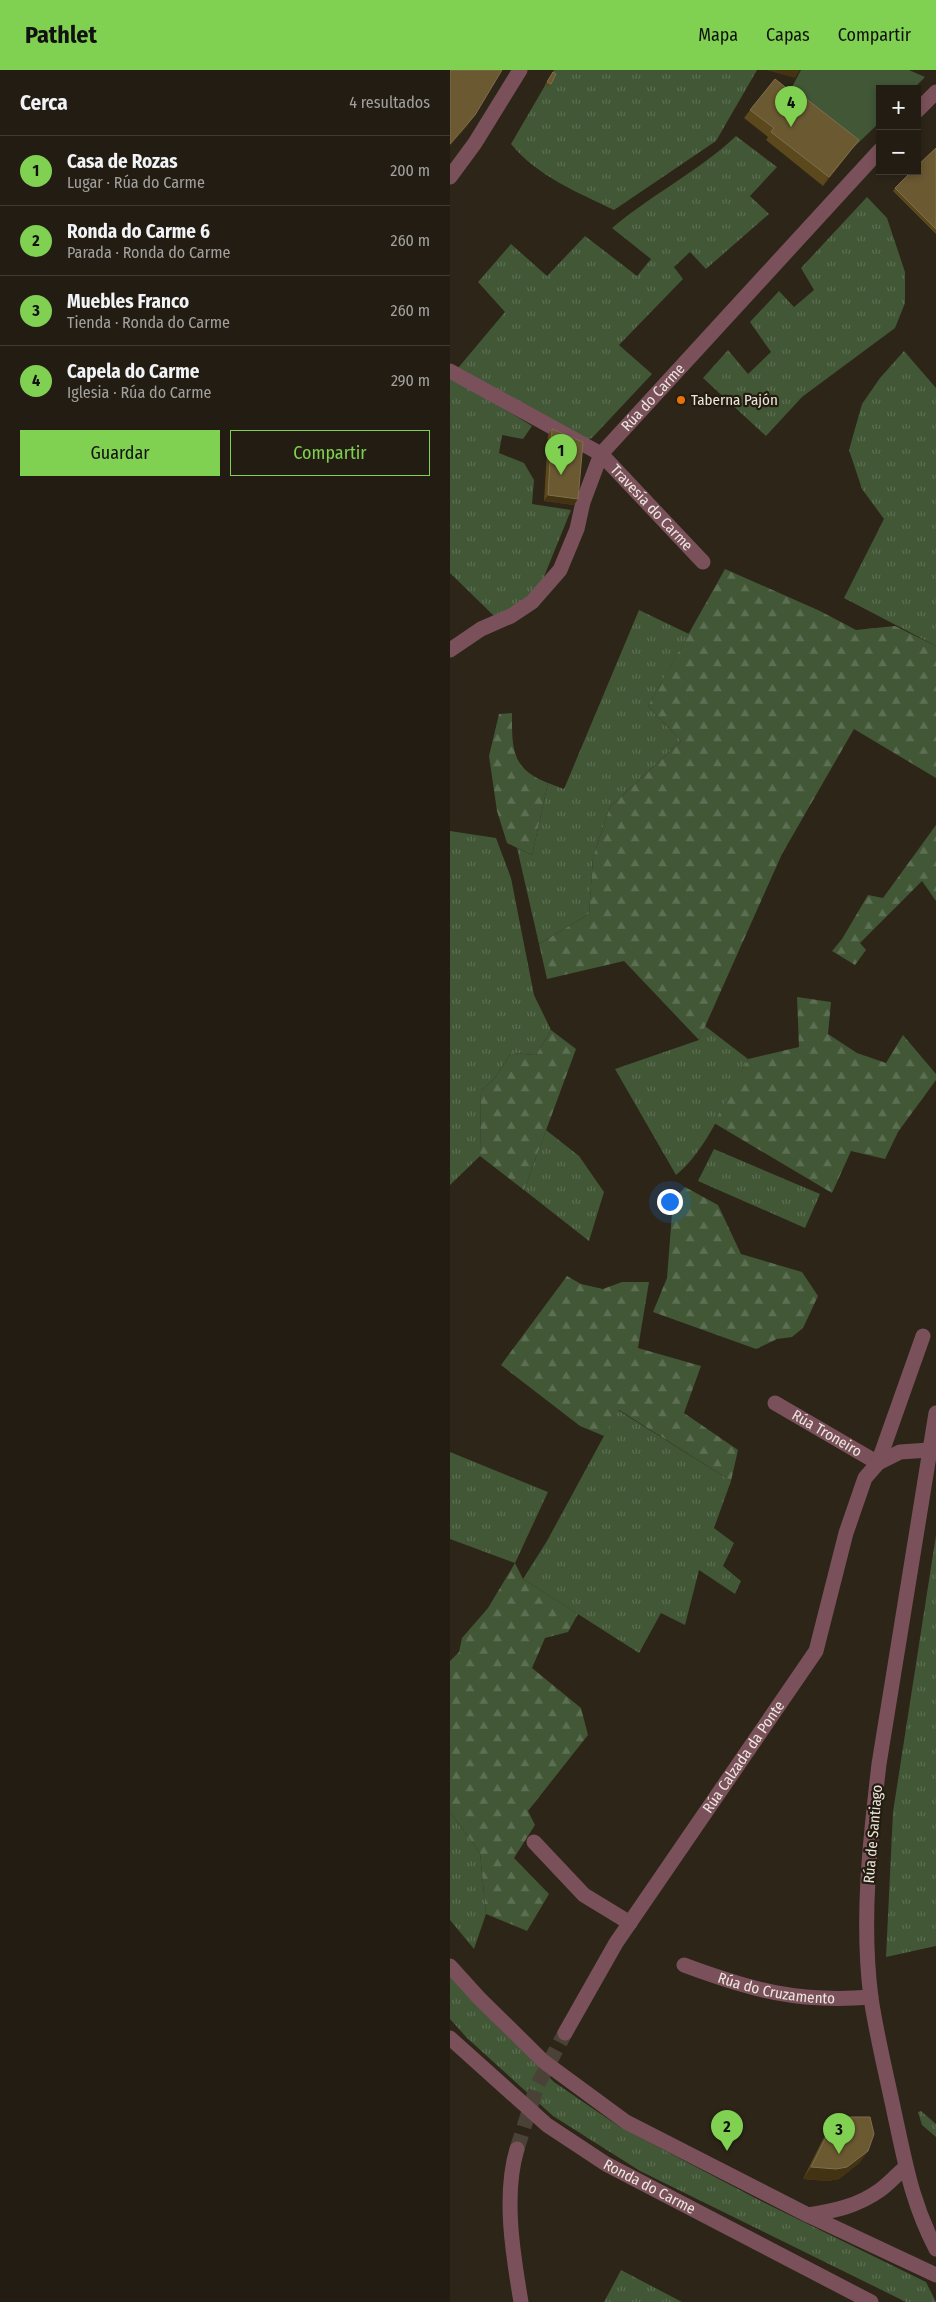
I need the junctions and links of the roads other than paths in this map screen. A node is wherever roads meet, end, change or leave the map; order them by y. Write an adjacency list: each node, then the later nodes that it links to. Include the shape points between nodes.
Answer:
1 (520, 70): 5 (street, via 476,143)
2 (936, 92): 3 (street)
3 (921, 107)
4 (876, 154): 7 (street, Rúa do Carme)
5 (450, 177)
6 (450, 371): 7 (street, Travesía do Carme)
7 (601, 454): 8 (street, Travesía do Carme); 9 (street, Rúa do Carme, via 560,570 532,602)
8 (703, 562)
9 (450, 650)
10 (923, 1336): 14 (street, Rúa Calzada da Ponte)
11 (775, 1403): 14 (street, Rúa Troneiro)
12 (936, 1413): 13 (street, Rúa de Santiago)
13 (929, 1450): 14 (street, Rúa Calzada da Ponte, via 900,1452); 19 (street, Rúa de Santiago, via 873,1817 866,1923)
14 (878, 1463): 16 (street, Rúa Calzada da Ponte, via 866,1478 846,1533 816,1651)
15 (534, 1842): 16 (street, via 584,1895)
16 (630, 1923): 20 (street, Rúa Calzada da Ponte)
17 (684, 1965): 19 (street, Rúa do Cruzamento, via 737,1984 777,1993 827,1999)
18 (450, 1966): 24 (street, via 489,2009 544,2061 626,2122)
19 (871, 1997): 23 (street, Rúa de Santiago)
20 (565, 2033)
21 (450, 2038): 28 (street, Ronda do Carme, via 547,2126 606,2164)
22 (517, 2149): 27 (street, via 513,2163 511,2213)
23 (906, 2166): 24 (street, via 881,2190 859,2202 842,2210); 25 (street, Rúa de Santiago, via 917,2209)
24 (808, 2215): 26 (street)
25 (936, 2249)
26 (936, 2275)
27 (521, 2302)
28 (871, 2302)

